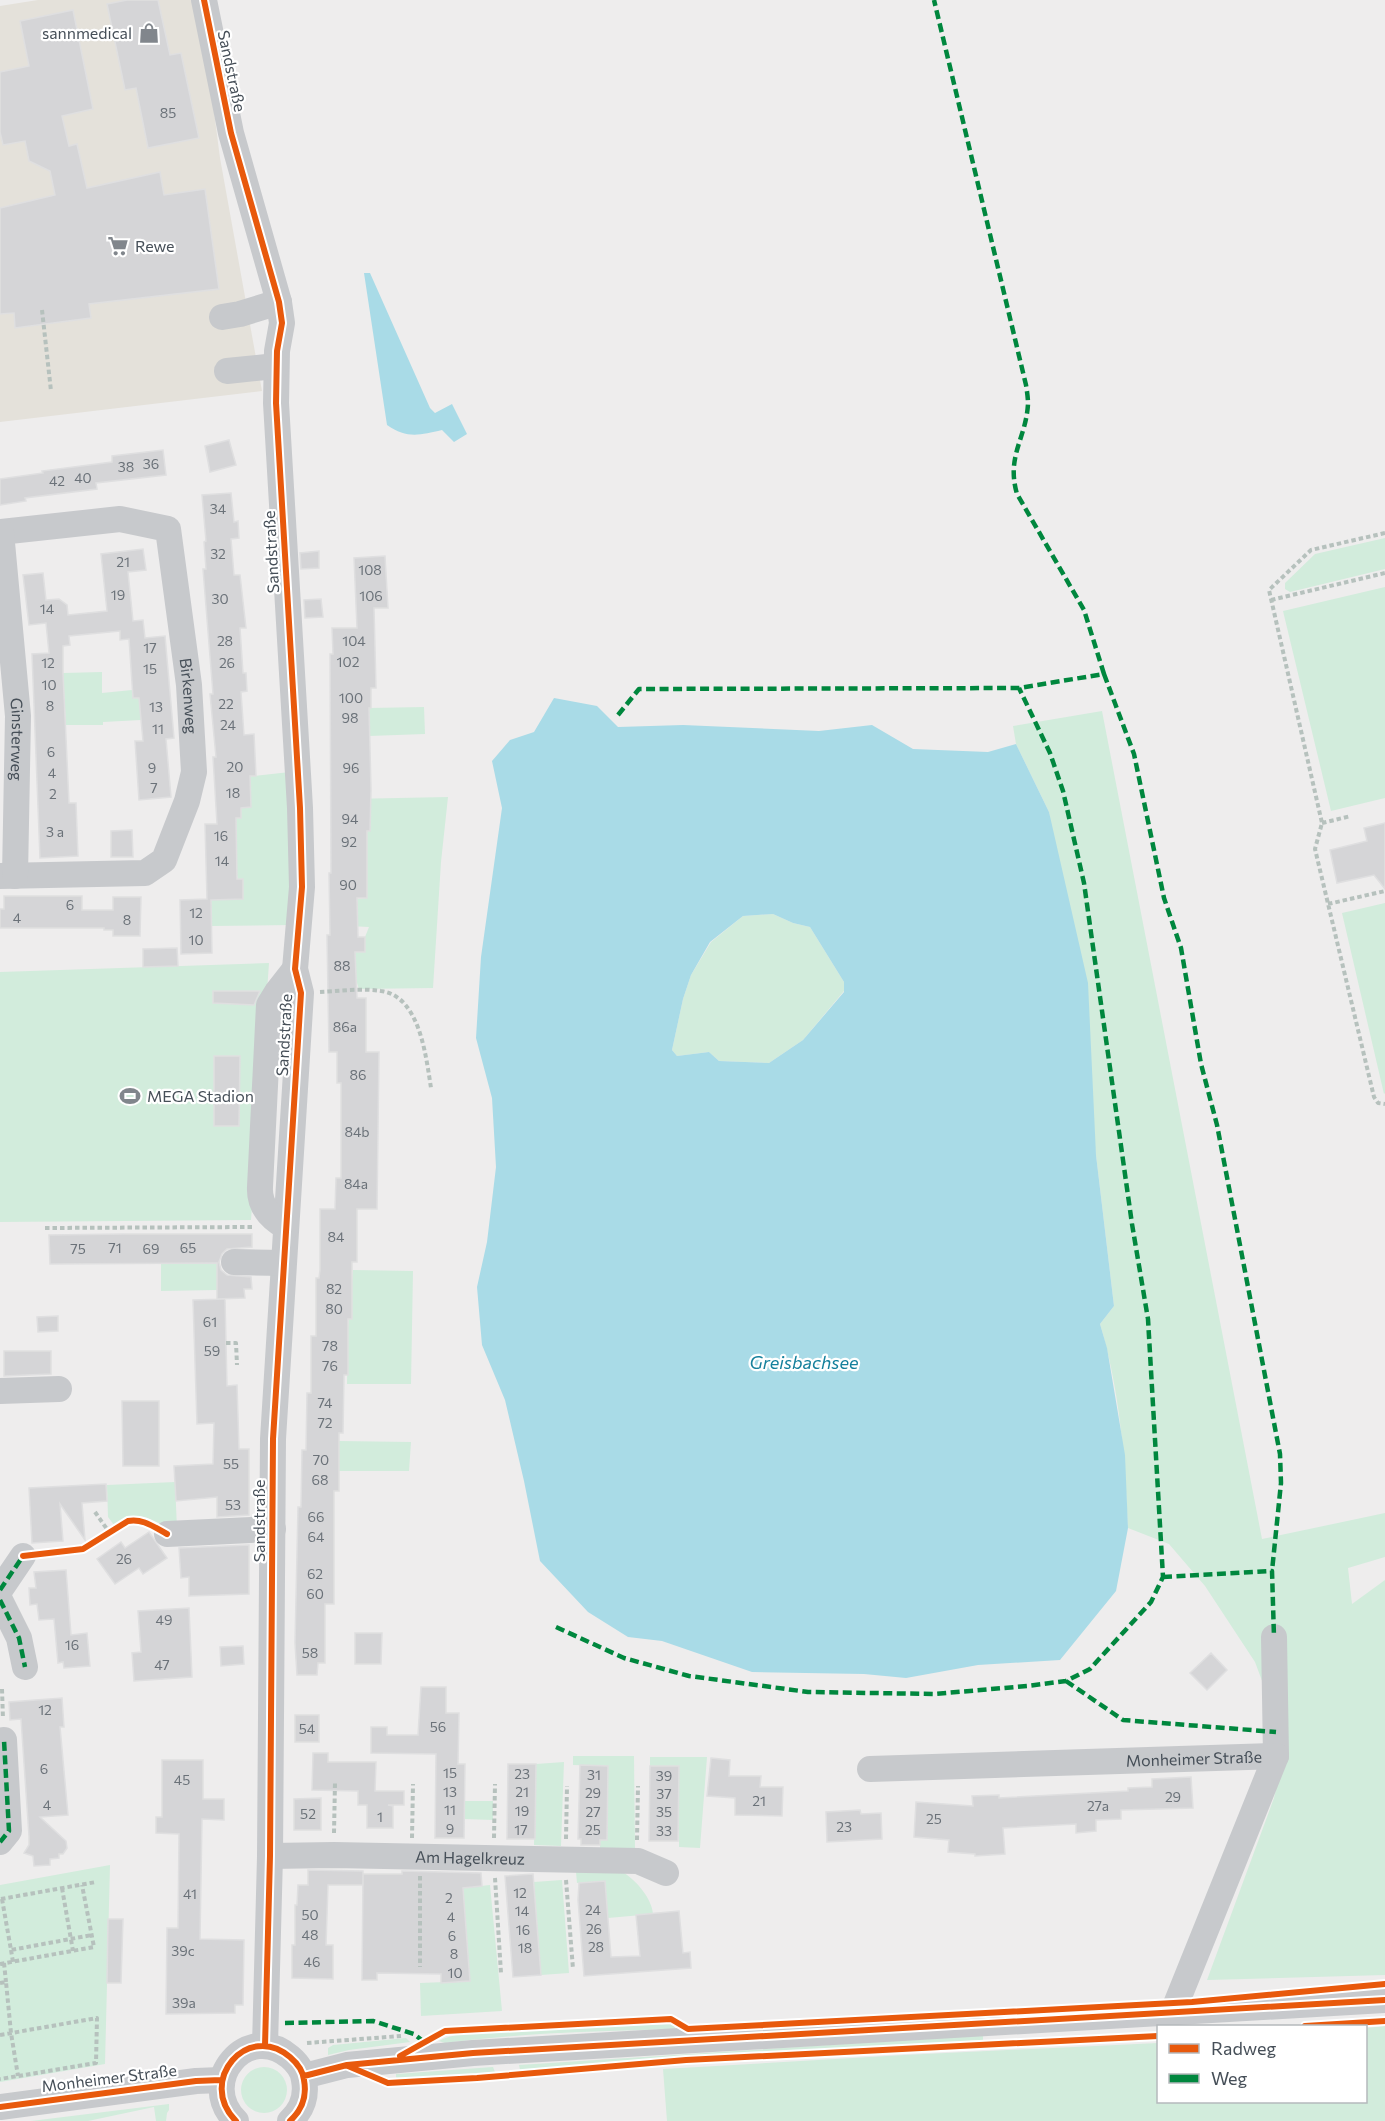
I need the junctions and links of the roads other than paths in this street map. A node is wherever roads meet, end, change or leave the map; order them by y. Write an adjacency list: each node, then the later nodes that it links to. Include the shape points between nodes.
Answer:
1 (204, 0): 2 (street, Sandstraße, via 231,133)
2 (279, 302): 3 (street); 4 (street, Sandstraße, via 282,323)
3 (222, 317)
4 (276, 366): 5 (street); 9 (street, Sandstraße, via 302,887 298,981 277,992 269,1005 260,1187 262,1204 286,1227)
5 (227, 371)
6 (1, 532): 7 (street, Ginsterweg, via 18,716); 7 (street, Birkenweg, via 120,519 168,529 189,685 194,772 164,860 145,873)
7 (8, 876)
8 (234, 1262): 9 (street)
9 (283, 1263): 12 (street, Sandstraße, via 273,1439)
10 (59, 1389): 11 (street)
11 (0, 1391)
12 (273, 1529): 13 (street); 23 (street, Sandstraße)
13 (167, 1534)
14 (23, 1556): 15 (street)
15 (0, 1590)
16 (0, 1600): 18 (street, via 19,1638)
17 (1274, 1637): 20 (street)
18 (25, 1666)
19 (4, 1740): 22 (street, via 9,1831)
20 (1276, 1756): 21 (street, Monheimer Straße); 26 (street, Monheimer Straße)
21 (870, 1769)
22 (0, 1842)
23 (270, 1856): 24 (street, Am Hagelkreuz, via 638,1861); 27 (street, Sandstraße)
24 (666, 1873)
25 (1385, 2000): 26 (street)
26 (1172, 2014): 28 (street, via 473,2053 347,2065)
27 (265, 2046): 28 (street, via 285,2052); 29 (street, via 237,2055)
28 (304, 2076): 32 (street, via 304,2099)
29 (222, 2080): 30 (street, Monheimer Straße); 31 (street, via 223,2104)
30 (0, 2107)
31 (236, 2121)
32 (290, 2121)

